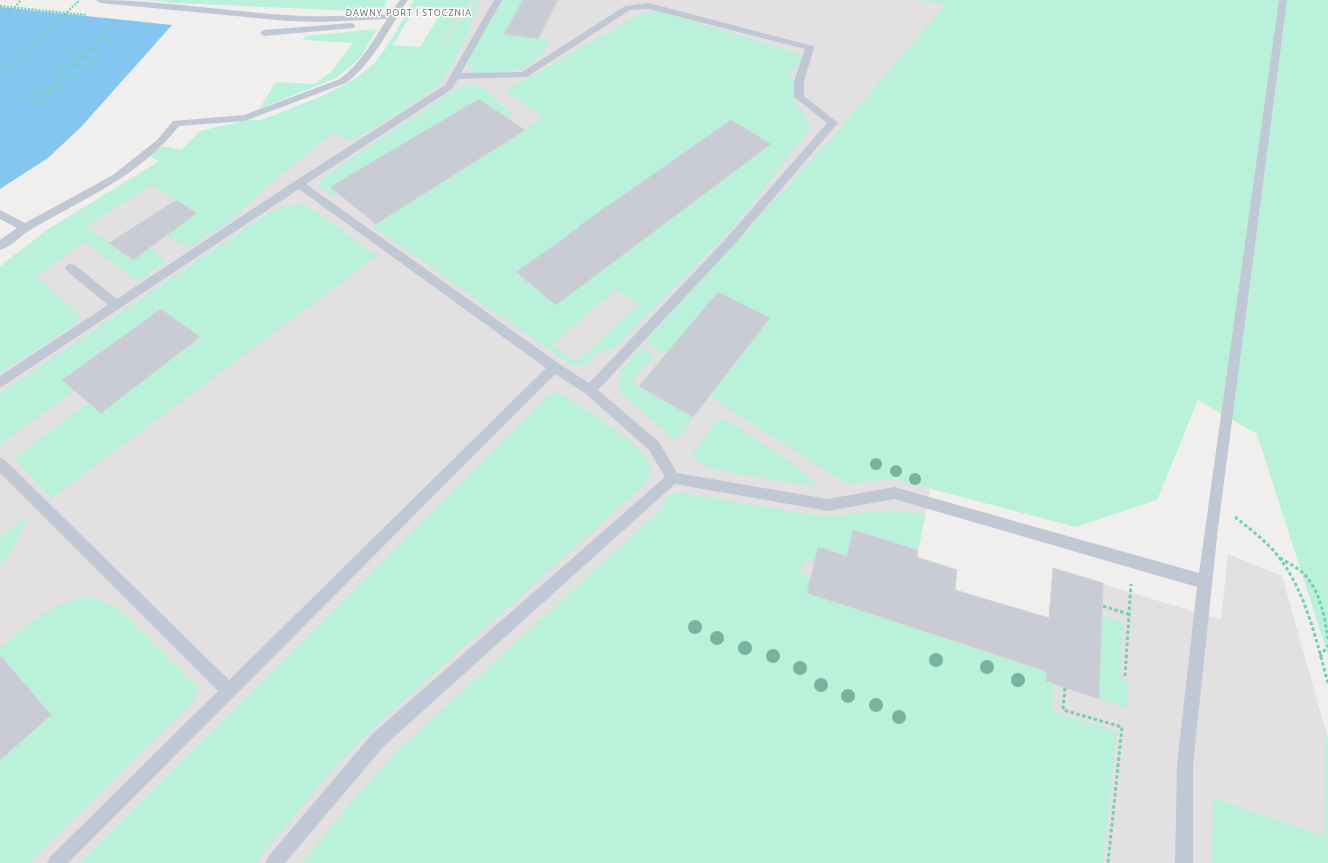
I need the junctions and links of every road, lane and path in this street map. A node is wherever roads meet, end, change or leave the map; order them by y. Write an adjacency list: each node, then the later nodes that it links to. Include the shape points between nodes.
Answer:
1 (21, 0): 7 (path)
2 (80, 0): 23 (path)
3 (100, 0): 9 (lane, via 287,18)
4 (404, 0): 9 (lane)
5 (498, 0): 26 (lane)
6 (1283, 0): 47 (lane)
7 (0, 18)
8 (118, 19): 13 (path)
9 (391, 19): 12 (lane); 38 (lane, via 364,62 343,80 245,118 176,123 161,142 117,177)
10 (0, 24): 11 (path)
11 (3, 25)
12 (264, 33)
13 (98, 40): 14 (path); 15 (path)
14 (111, 41)
15 (89, 48): 16 (path); 18 (path)
16 (103, 50)
17 (68, 55): 18 (path)
18 (82, 57): 19 (path); 21 (path)
19 (99, 59)
20 (59, 64): 21 (path)
21 (73, 66): 22 (path); 25 (path)
22 (92, 68)
23 (0, 74)
24 (50, 74): 25 (path)
25 (64, 75): 27 (path); 28 (path)
26 (455, 76): 36 (lane, via 449,87); 44 (lane, via 524,75 628,8 649,6 810,48 799,82 800,97 833,123 727,245)
27 (79, 77)
28 (54, 86): 29 (path); 31 (path)
29 (69, 87)
30 (30, 89): 31 (path)
31 (50, 90): 33 (path)
32 (21, 98): 33 (path)
33 (40, 101): 34 (path); 35 (path)
34 (54, 103)
35 (37, 104)
36 (299, 184): 41 (lane); 42 (lane)
37 (0, 214): 38 (lane)
38 (25, 228): 39 (lane)
39 (0, 246)
40 (71, 268): 41 (lane)
41 (116, 305): 43 (lane)
42 (554, 367): 44 (lane); 59 (lane)
43 (0, 383)
44 (590, 390): 46 (lane, via 654,446)
45 (0, 464): 59 (lane)
46 (673, 478): 49 (lane, via 828,505 894,493); 61 (lane, via 378,740)
47 (1214, 500): 48 (path); 49 (lane)
48 (1280, 557): 53 (path, via 1309,579 1326,625); 55 (path, via 1302,602)
49 (1206, 582): 63 (lane, via 1185,765)
50 (1130, 592): 52 (path)
51 (1103, 606): 52 (path)
52 (1128, 614): 56 (path)
53 (1328, 639)
54 (1328, 645): 55 (path)
55 (1320, 657): 57 (path)
56 (1125, 676)
57 (1328, 683)
58 (1065, 688): 62 (path, via 1063,710 1122,727)
59 (229, 691): 60 (lane)
60 (56, 863)
61 (274, 863)
62 (1108, 863)
63 (1184, 863)

